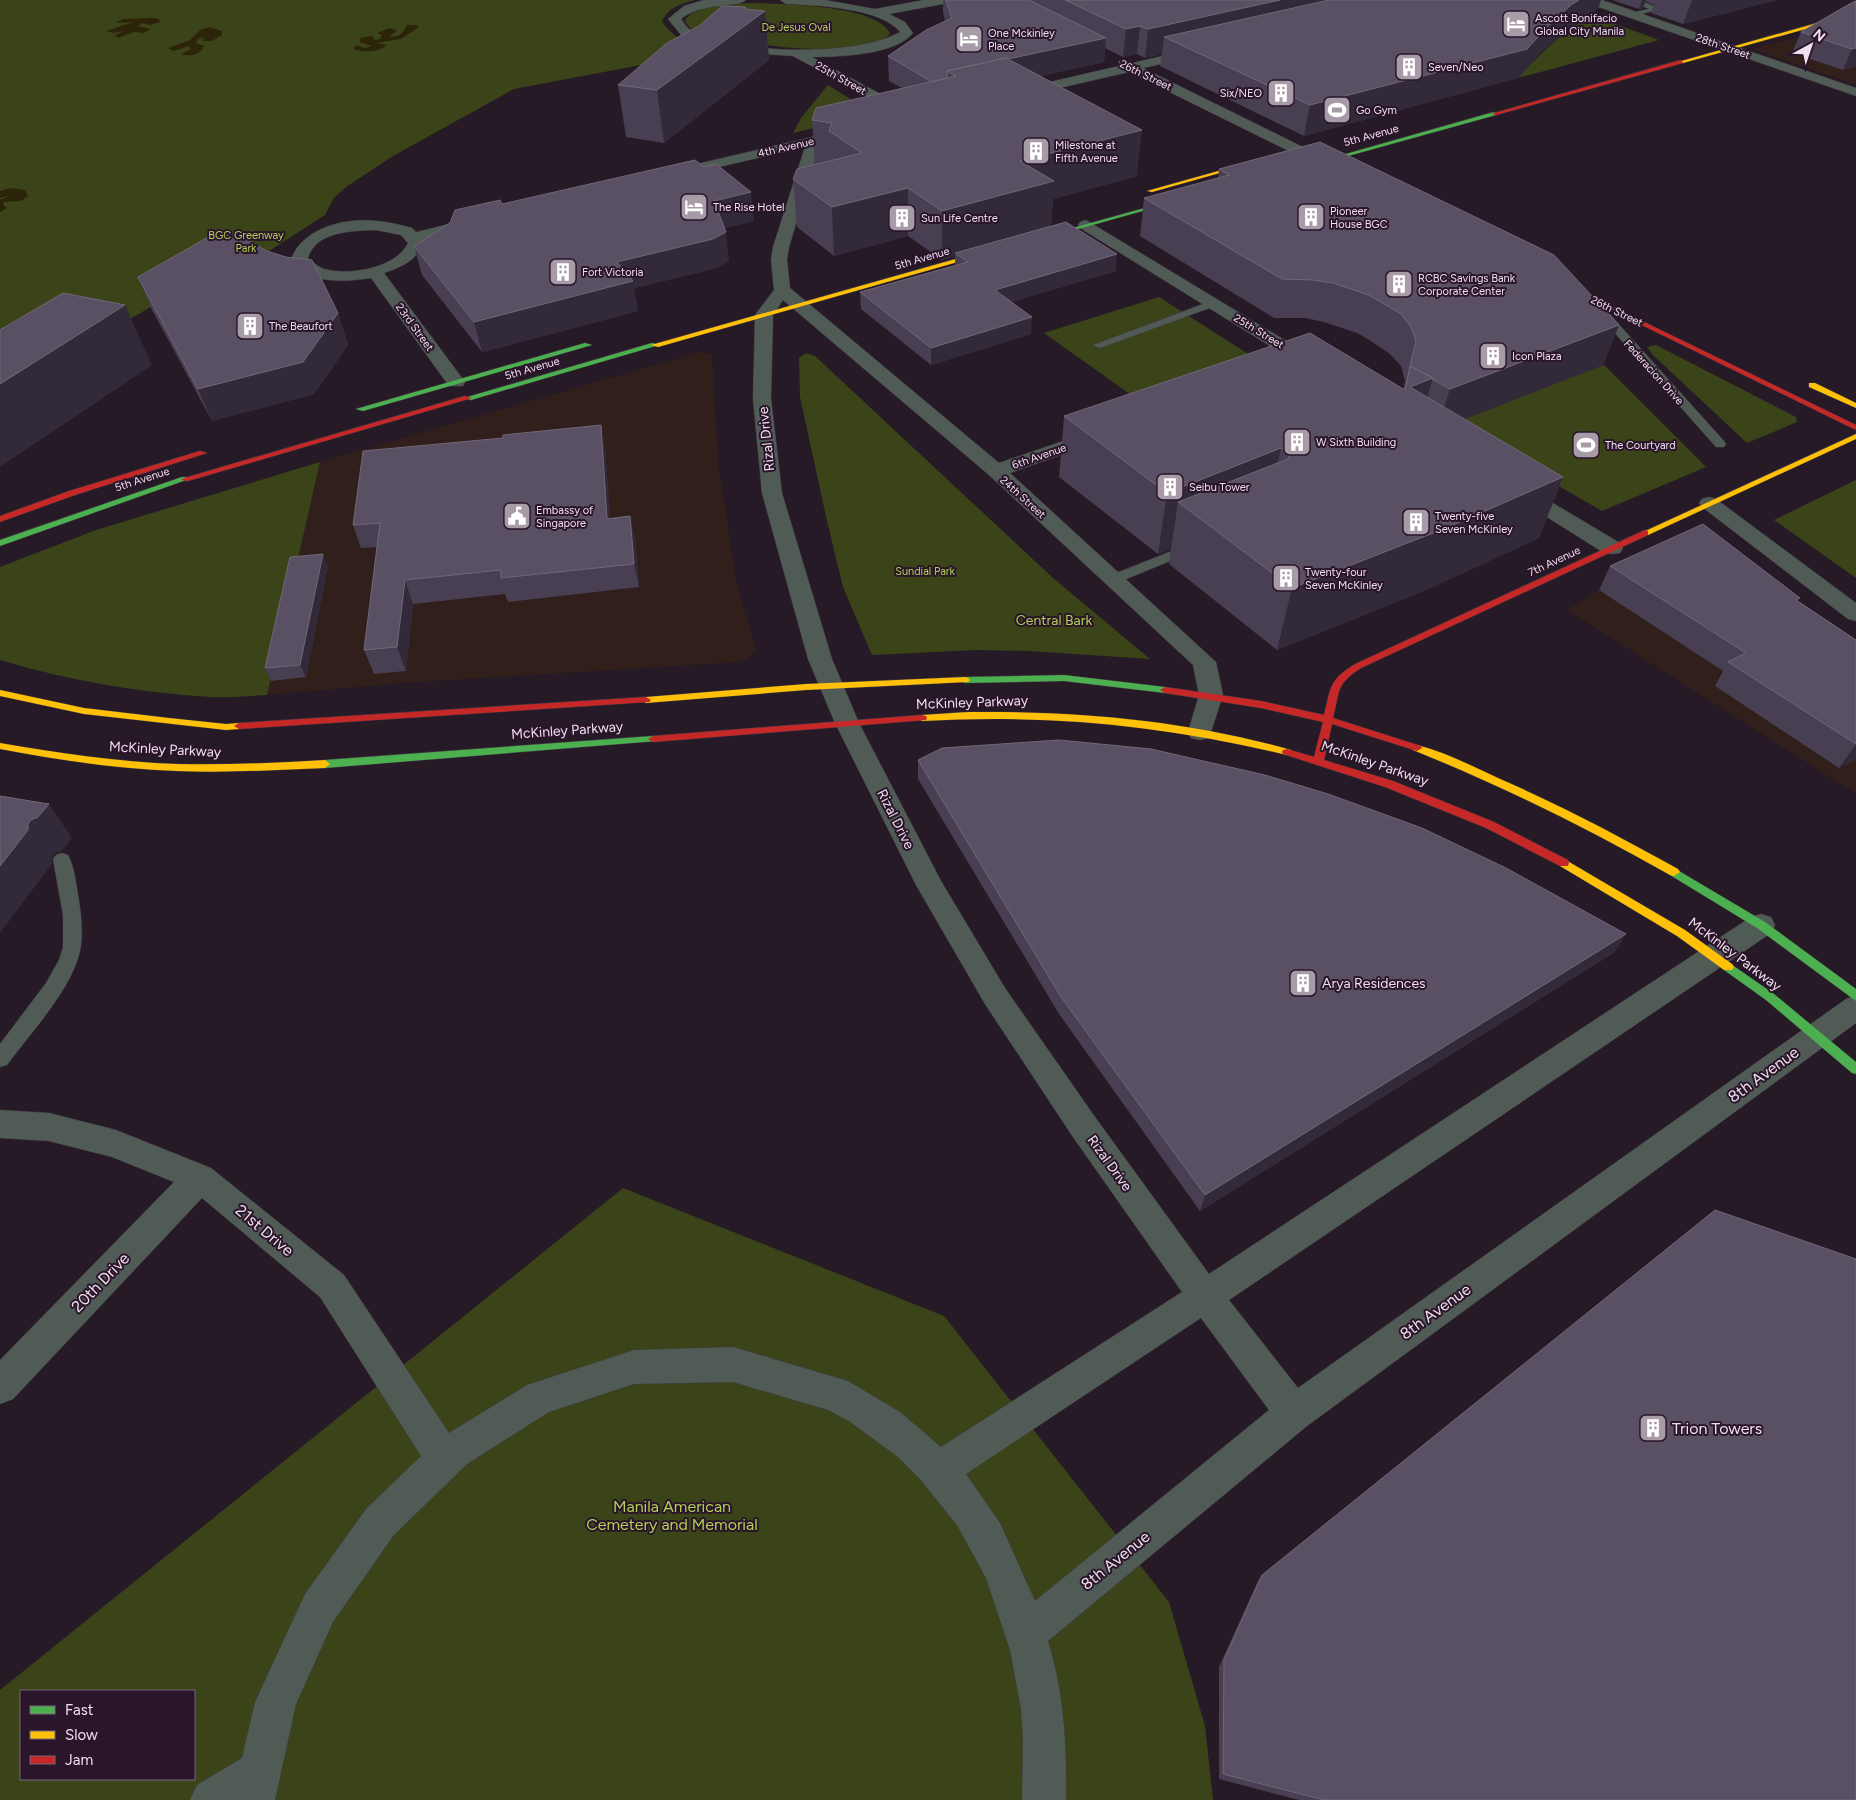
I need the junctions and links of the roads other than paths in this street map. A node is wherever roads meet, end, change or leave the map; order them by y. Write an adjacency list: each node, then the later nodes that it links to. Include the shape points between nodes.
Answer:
1 (740, 0): 14 (street, via 688,9 674,19 675,24 688,35 705,41)
2 (786, 0): 6 (street, via 838,5)
3 (943, 0): 6 (street)
4 (1591, 0): 8 (street, 28th Street)
5 (1632, 0): 8 (lane, via 1657,8)
6 (875, 13): 14 (street, via 899,24 907,33 903,38 877,47)
7 (1856, 13): 13 (main road, 5th Avenue)
8 (1633, 15): 10 (street, 28th Street)
9 (1789, 19): 10 (main road)
10 (1710, 41): 11 (main road); 13 (street, 28th Street)
11 (1694, 46)
12 (1213, 48): 16 (street)
13 (1730, 48): 17 (street, 28th Street); 24 (main road, 5th Avenue)
14 (794, 53): 19 (street, 25th Street, via 917,117)
15 (1112, 58): 16 (street, 26th Street)
16 (1131, 67): 18 (street); 22 (street, 26th Street)
17 (1856, 92)
18 (1008, 96)
19 (888, 124)
20 (842, 134): 21 (street, 4th Avenue)
21 (814, 140): 30 (street, 4th Avenue); 40 (street, via 778,260)
22 (1305, 150): 23 (main road); 24 (main road, 26th Street); 26 (main road, 26th Street)
23 (1283, 155)
24 (1338, 157): 26 (main road, 5th Avenue); 27 (main road, 26th Street)
25 (1269, 159): 31 (main road)
26 (1315, 163): 28 (main road, 5th Avenue); 29 (main road, 26th Street)
27 (1352, 164)
28 (1300, 168)
29 (1336, 173)
30 (656, 178)
31 (1136, 195)
32 (1188, 197): 34 (main road)
33 (481, 221): 35 (street)
34 (1086, 225): 36 (main road); 42 (street, 25th Street)
35 (416, 237): 38 (street, via 418,245 414,252 392,267); 38 (street, via 394,226 357,226 320,235 300,251 299,260 317,273 344,276)
36 (1030, 240)
37 (1002, 248): 44 (main road, 5th Avenue)
38 (374, 272): 48 (street, 23rd Street)
39 (1556, 280): 41 (main road, 26th Street)
40 (790, 288): 43 (street); 44 (street, 24th Street)
41 (1591, 298): 52 (main road, 26th Street); 55 (lane, Federacion Drive)
42 (1214, 303): 46 (lane); 47 (street, 25th Street, via 1317,367)
43 (765, 305): 44 (main road, 5th Avenue); 62 (main road, 5th Avenue, via 208,472); 66 (street, Rizal Drive, via 762,399 772,493 804,609)
44 (801, 305): 57 (street, 24th Street)
45 (599, 342): 48 (main road, 5th Avenue)
46 (1099, 345)
47 (1283, 371)
48 (456, 382): 51 (main road, 5th Avenue)
49 (1804, 382): 50 (main road)
50 (1856, 406)
51 (351, 412)
52 (1856, 428)
53 (1110, 431): 57 (street, 6th Avenue)
54 (1856, 436): 59 (main road, 7th Avenue)
55 (1720, 444)
56 (218, 449): 60 (main road, 5th Avenue, via 82,490)
57 (996, 471): 64 (street, 24th Street)
58 (1505, 482): 63 (street)
59 (1709, 503): 63 (main road, 7th Avenue); 65 (street)
60 (0, 519)
61 (1207, 540): 64 (lane)
62 (0, 543)
63 (1612, 548): 69 (main road, 7th Avenue, via 1358,666 1342,676 1336,685)
64 (1114, 579): 68 (street, 24th Street, via 1204,662)
65 (1856, 614)
66 (830, 685): 67 (main road, McKinley Parkway, via 585,705 226,727 112,717); 68 (main road, McKinley Parkway, via 1064,678); 70 (street, Rizal Drive)
67 (0, 693)
68 (1211, 695): 69 (main road, McKinley Parkway); 71 (street, 24th Street)
69 (1328, 718): 73 (main road, 7th Avenue); 75 (main road, McKinley Parkway, via 1388,736 1470,768 1546,804 1707,890)
70 (847, 723): 71 (main road, McKinley Parkway, via 981,715 1064,715); 72 (main road, McKinley Parkway, via 457,754 202,768 76,760); 84 (street, Rizal Drive, via 930,885 995,996)
71 (1200, 732): 73 (main road, McKinley Parkway)
72 (0, 746)
73 (1319, 759): 76 (main road, McKinley Parkway, via 1440,801 1524,839 1663,920)
74 (62, 859): 80 (lane, via 72,926 72,946 66,969)
75 (1761, 925): 76 (street); 77 (main road, McKinley Parkway)
76 (1715, 955): 79 (main road, McKinley Parkway); 84 (street)
77 (1856, 996)
78 (1856, 1007): 79 (street, 8th Avenue)
79 (1818, 1035): 81 (main road, McKinley Parkway); 86 (street, 8th Avenue)
80 (0, 1059)
81 (1856, 1069)
82 (0, 1124): 83 (street, 21st Drive, via 49,1127 116,1144)
83 (200, 1178): 85 (street, 20th Drive); 87 (street, 21st Drive, via 332,1286)
84 (1205, 1296): 86 (street, Rizal Drive); 88 (street)
85 (0, 1386)
86 (1294, 1413): 89 (street, 8th Avenue)
87 (444, 1458): 88 (street, via 494,1422 545,1395 597,1375 651,1364 703,1362 756,1366 806,1380 854,1402 898,1432); 90 (street, via 402,1496 364,1540 329,1591 298,1647 275,1708)
88 (938, 1470): 89 (street, via 966,1504 990,1543)
89 (1027, 1633): 92 (street, via 1041,1701 1046,1775)
90 (255, 1787): 91 (street)
91 (212, 1800)
92 (1044, 1800)

